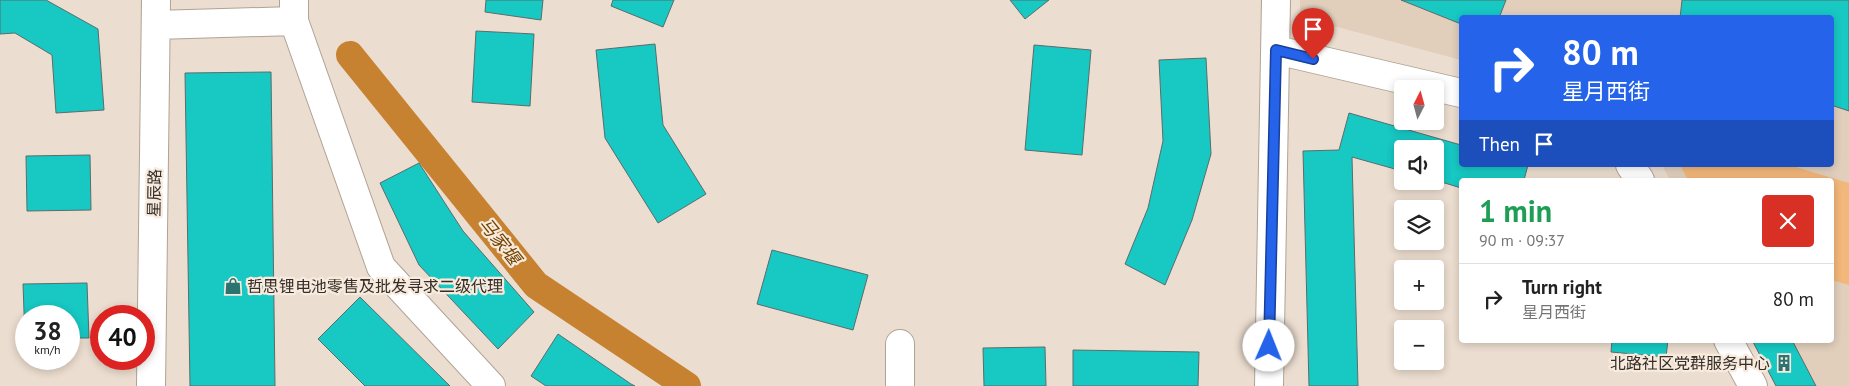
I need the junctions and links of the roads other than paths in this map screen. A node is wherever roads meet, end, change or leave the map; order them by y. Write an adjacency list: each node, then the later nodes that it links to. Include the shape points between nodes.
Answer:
1 (1276, 0): 4 (street)
2 (294, 11): 3 (street); 11 (street, via 381,267)
3 (156, 12): 10 (street, 星辰路)
4 (1276, 50): 5 (street); 13 (street)
5 (1459, 94)
6 (1631, 167): 7 (street)
7 (1639, 178)
8 (1730, 343): 14 (street)
9 (900, 344): 12 (street)
10 (151, 386)
11 (491, 386)
12 (900, 386)
13 (1269, 386)
14 (1753, 386)

